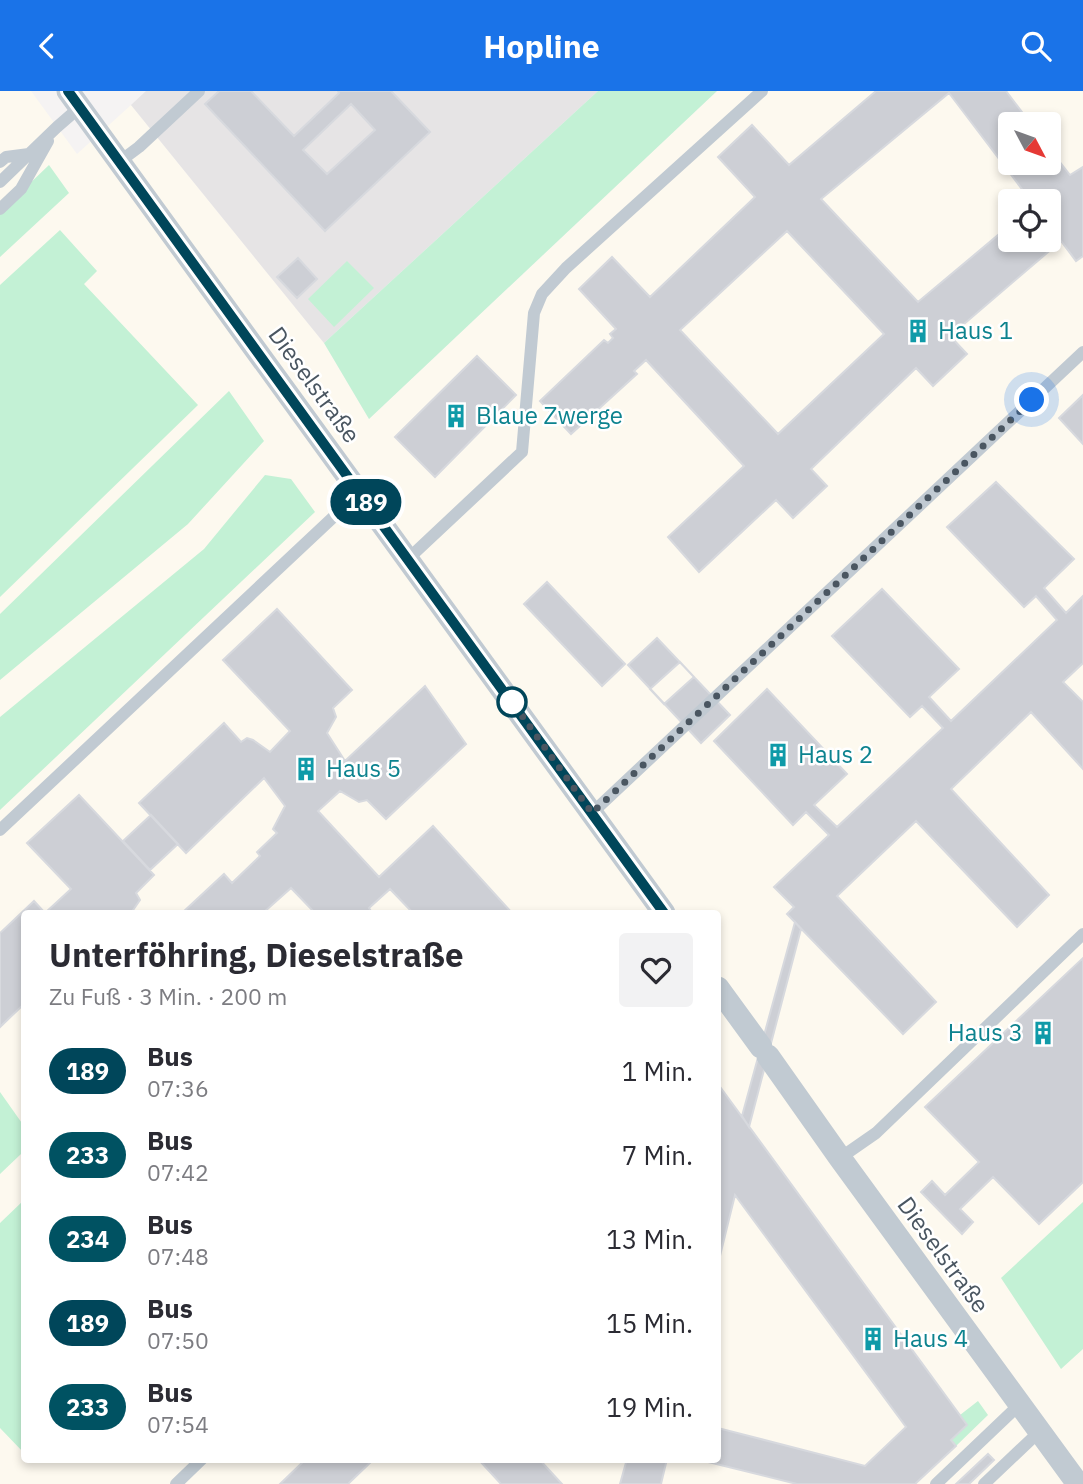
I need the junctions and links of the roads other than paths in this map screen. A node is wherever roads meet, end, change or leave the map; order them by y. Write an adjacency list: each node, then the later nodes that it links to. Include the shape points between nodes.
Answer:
1 (199, 91): 7 (lane)
2 (762, 91): 12 (lane, via 542,294 534,313 522,452)
3 (74, 99): 4 (lane); 7 (street, Dieselstraße)
4 (57, 127): 5 (lane); 9 (lane, via 21,189)
5 (29, 154): 6 (lane); 8 (lane)
6 (0, 162)
7 (120, 162): 11 (street, Dieselstraße)
8 (0, 182)
9 (0, 209)
10 (1083, 352): 13 (lane)
11 (359, 493): 12 (street, Dieselstraße); 14 (lane)
12 (408, 559): 13 (street, Dieselstraße)
13 (592, 813): 15 (street, Dieselstraße)
14 (0, 830)
15 (662, 910)
16 (1083, 934): 18 (lane, via 876,1133)
17 (721, 992): 18 (street, Dieselstraße)
18 (840, 1158): 19 (street, Dieselstraße)
19 (1020, 1404): 20 (street, Dieselstraße); 23 (lane)
20 (1040, 1431): 24 (lane); 25 (street, Dieselstraße)
21 (198, 1463): 22 (lane)
22 (176, 1484)
23 (936, 1484)
24 (984, 1484)
25 (1078, 1484)

